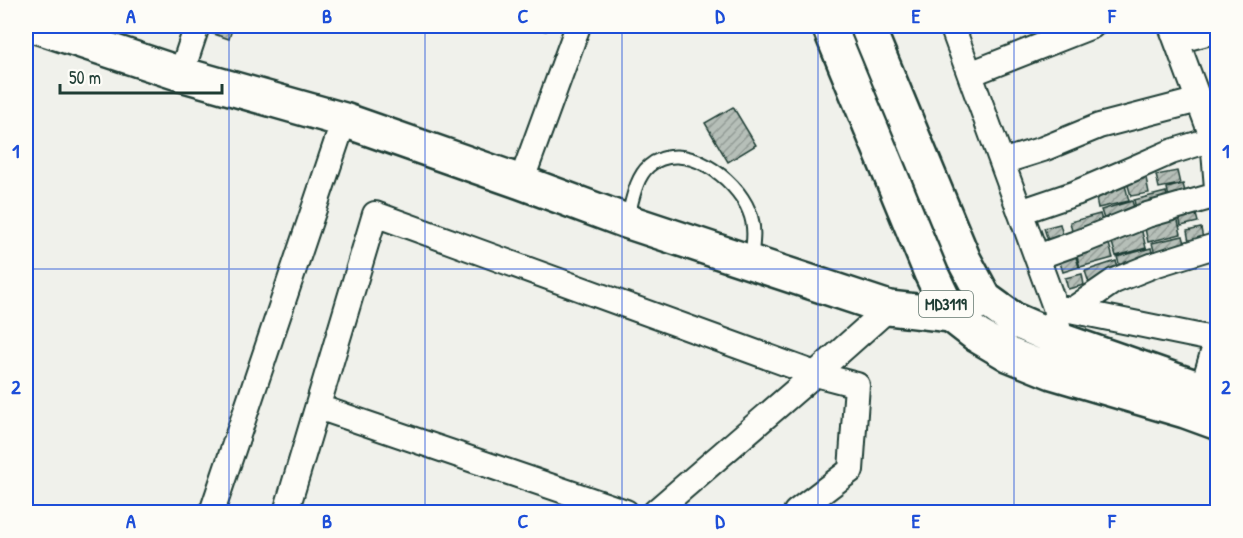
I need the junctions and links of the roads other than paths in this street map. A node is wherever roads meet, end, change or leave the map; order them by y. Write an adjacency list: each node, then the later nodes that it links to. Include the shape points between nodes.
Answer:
1 (36, 26): 10 (main road)
2 (197, 26): 10 (street)
3 (578, 26): 16 (street)
4 (829, 26): 27 (main road, MD3119)
5 (867, 26): 24 (main road, MD3119, via 964,260)
6 (952, 26): 11 (street)
7 (1092, 26): 11 (street)
8 (1218, 30): 9 (street)
9 (1174, 33): 12 (street)
10 (181, 74): 13 (main road)
11 (970, 74): 15 (street)
12 (1199, 100): 14 (street); 15 (street, via 1099,126)
13 (344, 120): 16 (main road); 34 (street)
14 (1213, 139): 17 (street); 19 (street)
15 (1002, 162): 19 (street)
16 (520, 182): 20 (main road)
17 (1217, 195): 18 (street); 22 (street, via 1147,214)
18 (1218, 200)
19 (1020, 212): 22 (street)
20 (626, 221): 23 (main road); 23 (lane, via 638,181 649,166 666,157 701,162 720,174 750,211 754,234)
21 (1218, 245): 26 (street, via 1114,281)
22 (1037, 257): 26 (street)
23 (750, 262): 25 (main road)
24 (985, 299): 27 (main road); 29 (main road, MD3119, via 1014,320)
25 (889, 308): 27 (main road); 31 (street)
26 (1064, 308): 28 (street); 29 (street)
27 (951, 315): 30 (main road, MD3119, via 1010,355)
28 (1217, 338): 32 (street)
29 (1060, 340): 30 (street); 32 (main road, MD3119)
30 (1052, 372): 32 (main road, MD3119)
31 (815, 375): 33 (street, via 375,214); 37 (street); 38 (street, via 857,385 850,470)
32 (1208, 406)
33 (318, 407): 35 (street); 36 (street)
34 (212, 513)
35 (286, 513)
36 (626, 513)
37 (655, 513)
38 (796, 513)

